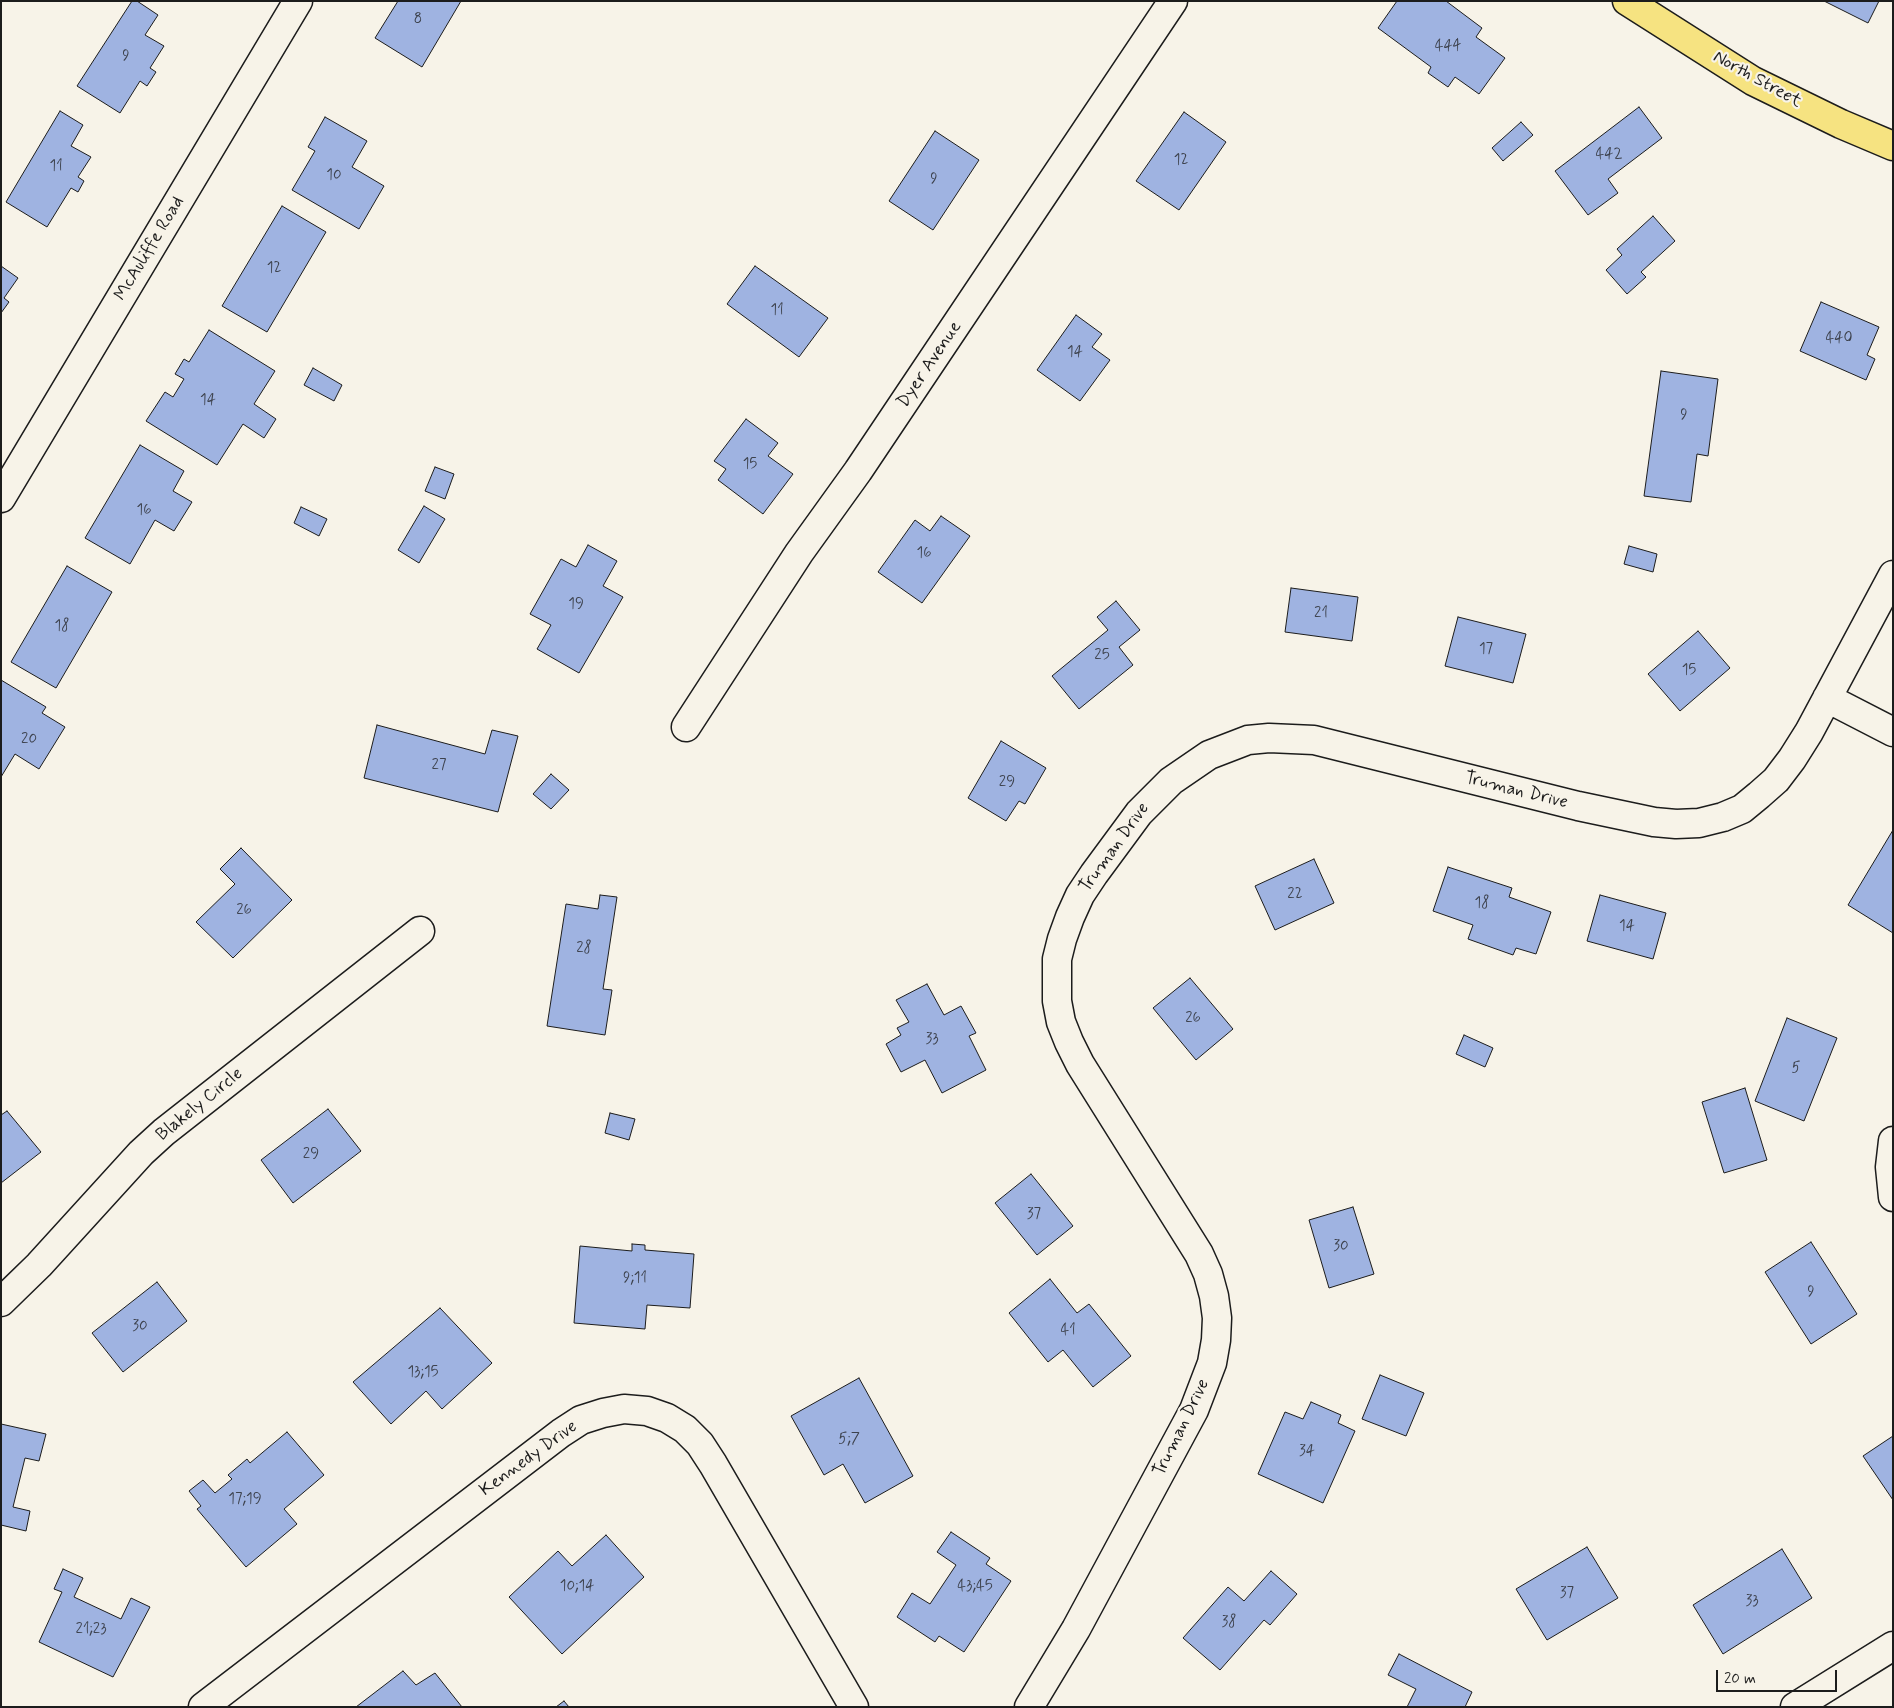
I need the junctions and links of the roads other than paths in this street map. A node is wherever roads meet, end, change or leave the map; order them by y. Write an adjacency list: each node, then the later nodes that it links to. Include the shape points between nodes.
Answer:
1 (298, 1): 5 (street, McAuliffe Road)
2 (1173, 1): 8 (street, Dyer Avenue, via 858,471 799,553)
3 (1628, 1): 4 (main road, North Street, via 1753,81)
4 (1893, 146)
5 (1, 498)
6 (1893, 576): 7 (street, Truman Drive)
7 (1827, 698): 9 (street); 17 (street, Truman Drive, via 1809,732 1776,780 1742,809 1699,823 1676,824 1635,818 1321,742 1292,738 1248,740 1208,755 1171,781 1139,813 1080,895 1070,917 1057,959 1057,1001 1061,1022 1080,1064 1199,1254 1214,1296 1216,1340 1212,1363 1194,1410 1076,1629)
8 (686, 728)
9 (1893, 732)
10 (420, 931): 13 (street, Blakely Circle, via 152,1142)
11 (1893, 1140): 12 (street, via 1890,1167)
12 (1893, 1197)
13 (1, 1302)
14 (1893, 1646): 18 (street)
15 (202, 1707): 16 (street, Kennedy Drive, via 561,1433 581,1420 624,1409 647,1411 667,1418 700,1444)
16 (854, 1707)
17 (1029, 1707)
18 (1795, 1707)

